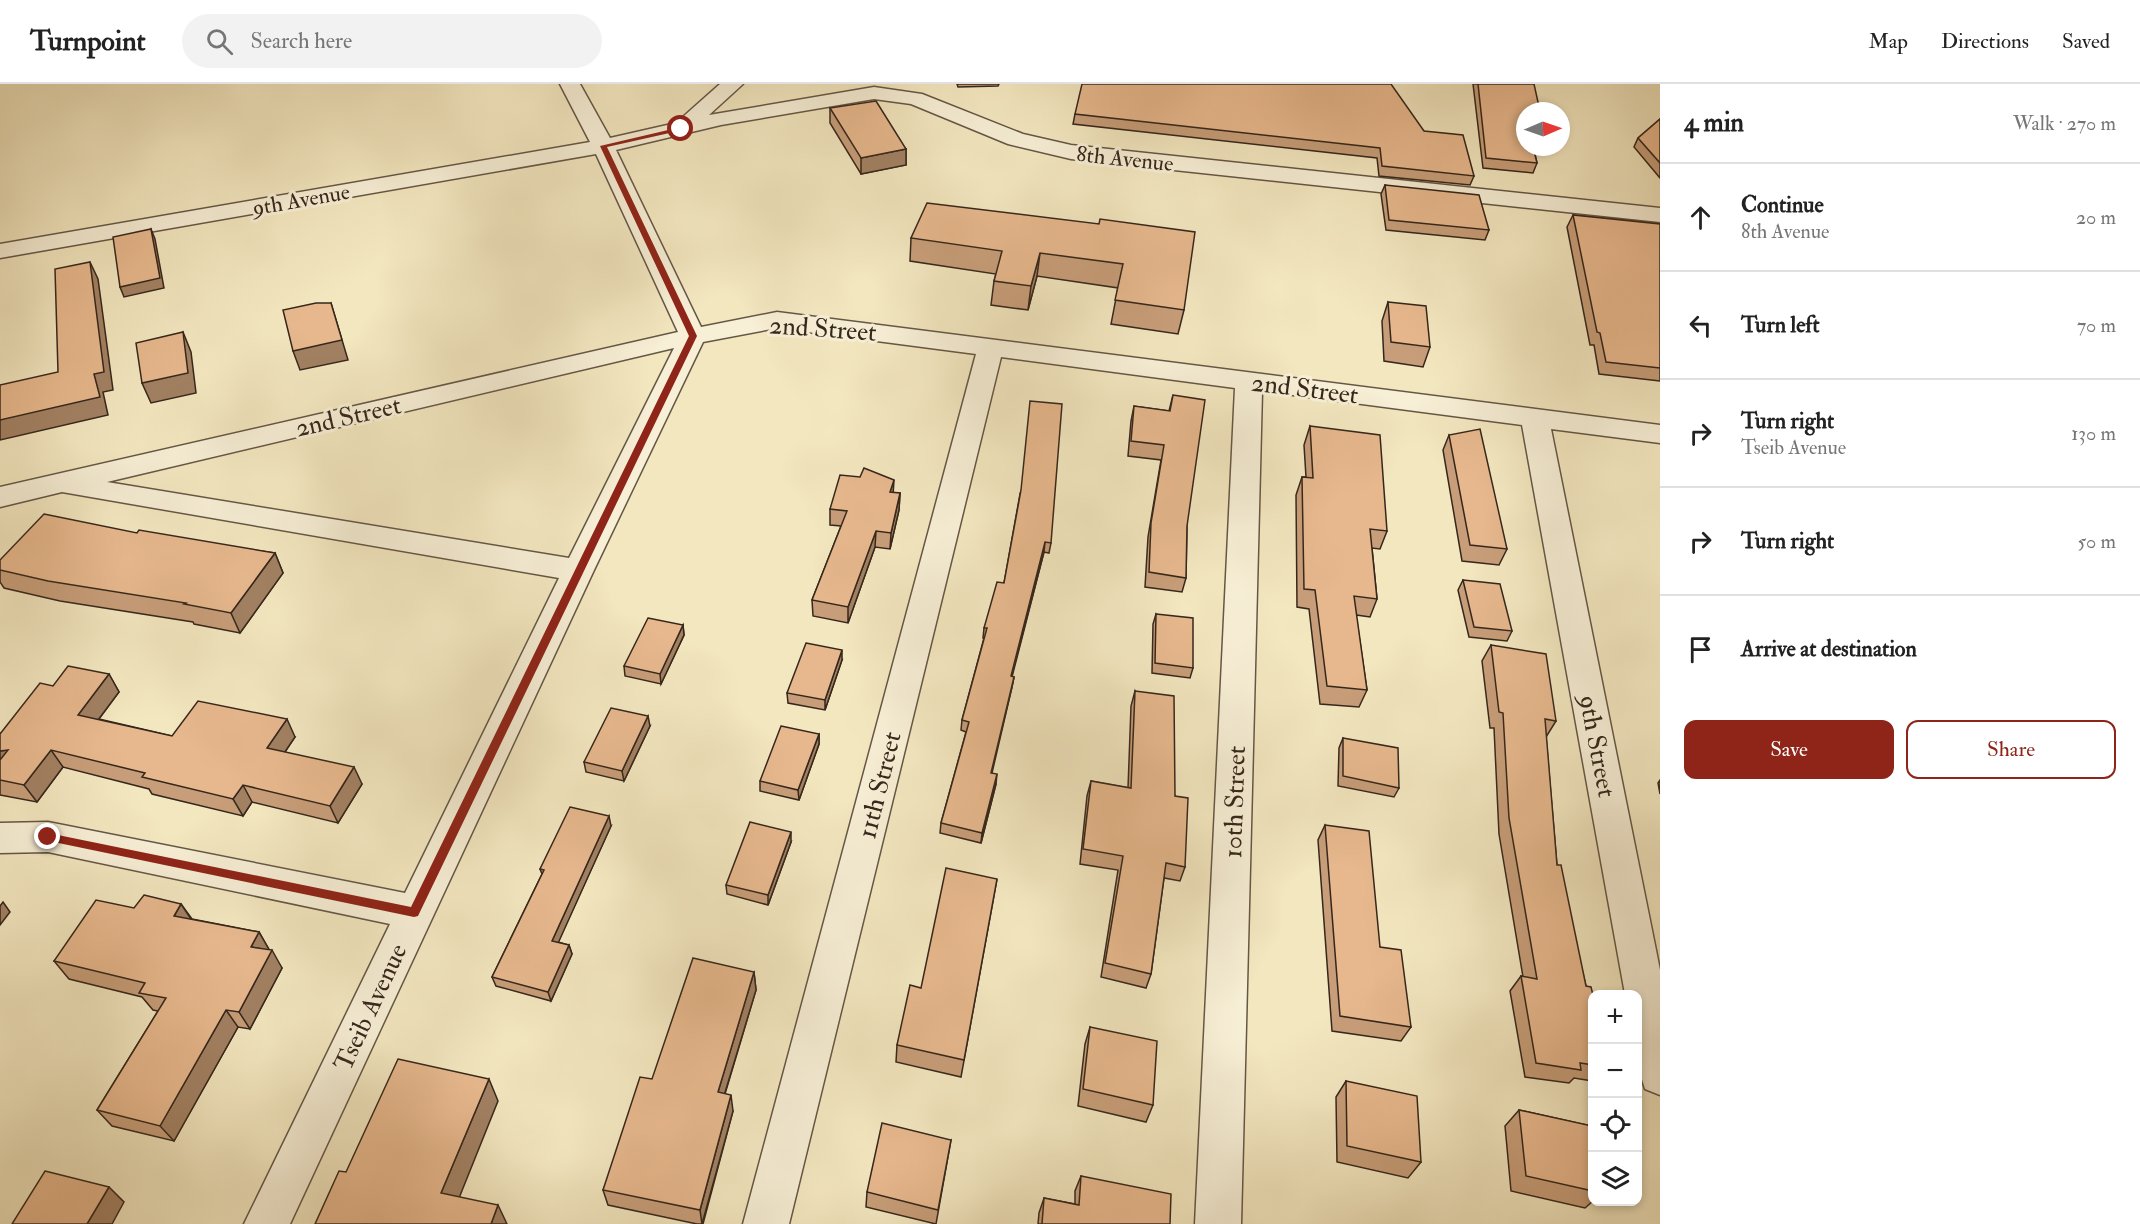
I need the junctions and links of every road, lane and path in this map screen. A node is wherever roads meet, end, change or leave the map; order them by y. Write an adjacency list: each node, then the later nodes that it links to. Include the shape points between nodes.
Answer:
1 (570, 84): 4 (street)
2 (733, 84): 3 (street)
3 (681, 129): 4 (street, 8th Avenue); 5 (street, 8th Avenue, via 874,93 895,94 915,98 1017,139 1071,152)
4 (603, 146): 6 (street, 9th Avenue); 7 (street)
5 (1660, 215)
6 (0, 252)
7 (693, 336): 8 (street, 2nd Street, via 777,320); 12 (street, 2nd Street); 14 (street, Tseib Avenue)
8 (991, 346): 9 (street, 2nd Street); 19 (street, 11th Street)
9 (1249, 381): 10 (street, 2nd Street); 20 (street, 10th Street)
10 (1535, 417): 11 (street, 2nd Street); 17 (street, 9th Street)
11 (1660, 434)
12 (57, 483): 13 (street, 2nd Street); 14 (street)
13 (0, 496)
14 (578, 570): 16 (street, Tseib Avenue)
15 (0, 838): 16 (street, via 48,837)
16 (414, 912): 18 (street, Tseib Avenue)
17 (1660, 1075)
18 (267, 1224)
19 (766, 1224)
20 (1218, 1224)

